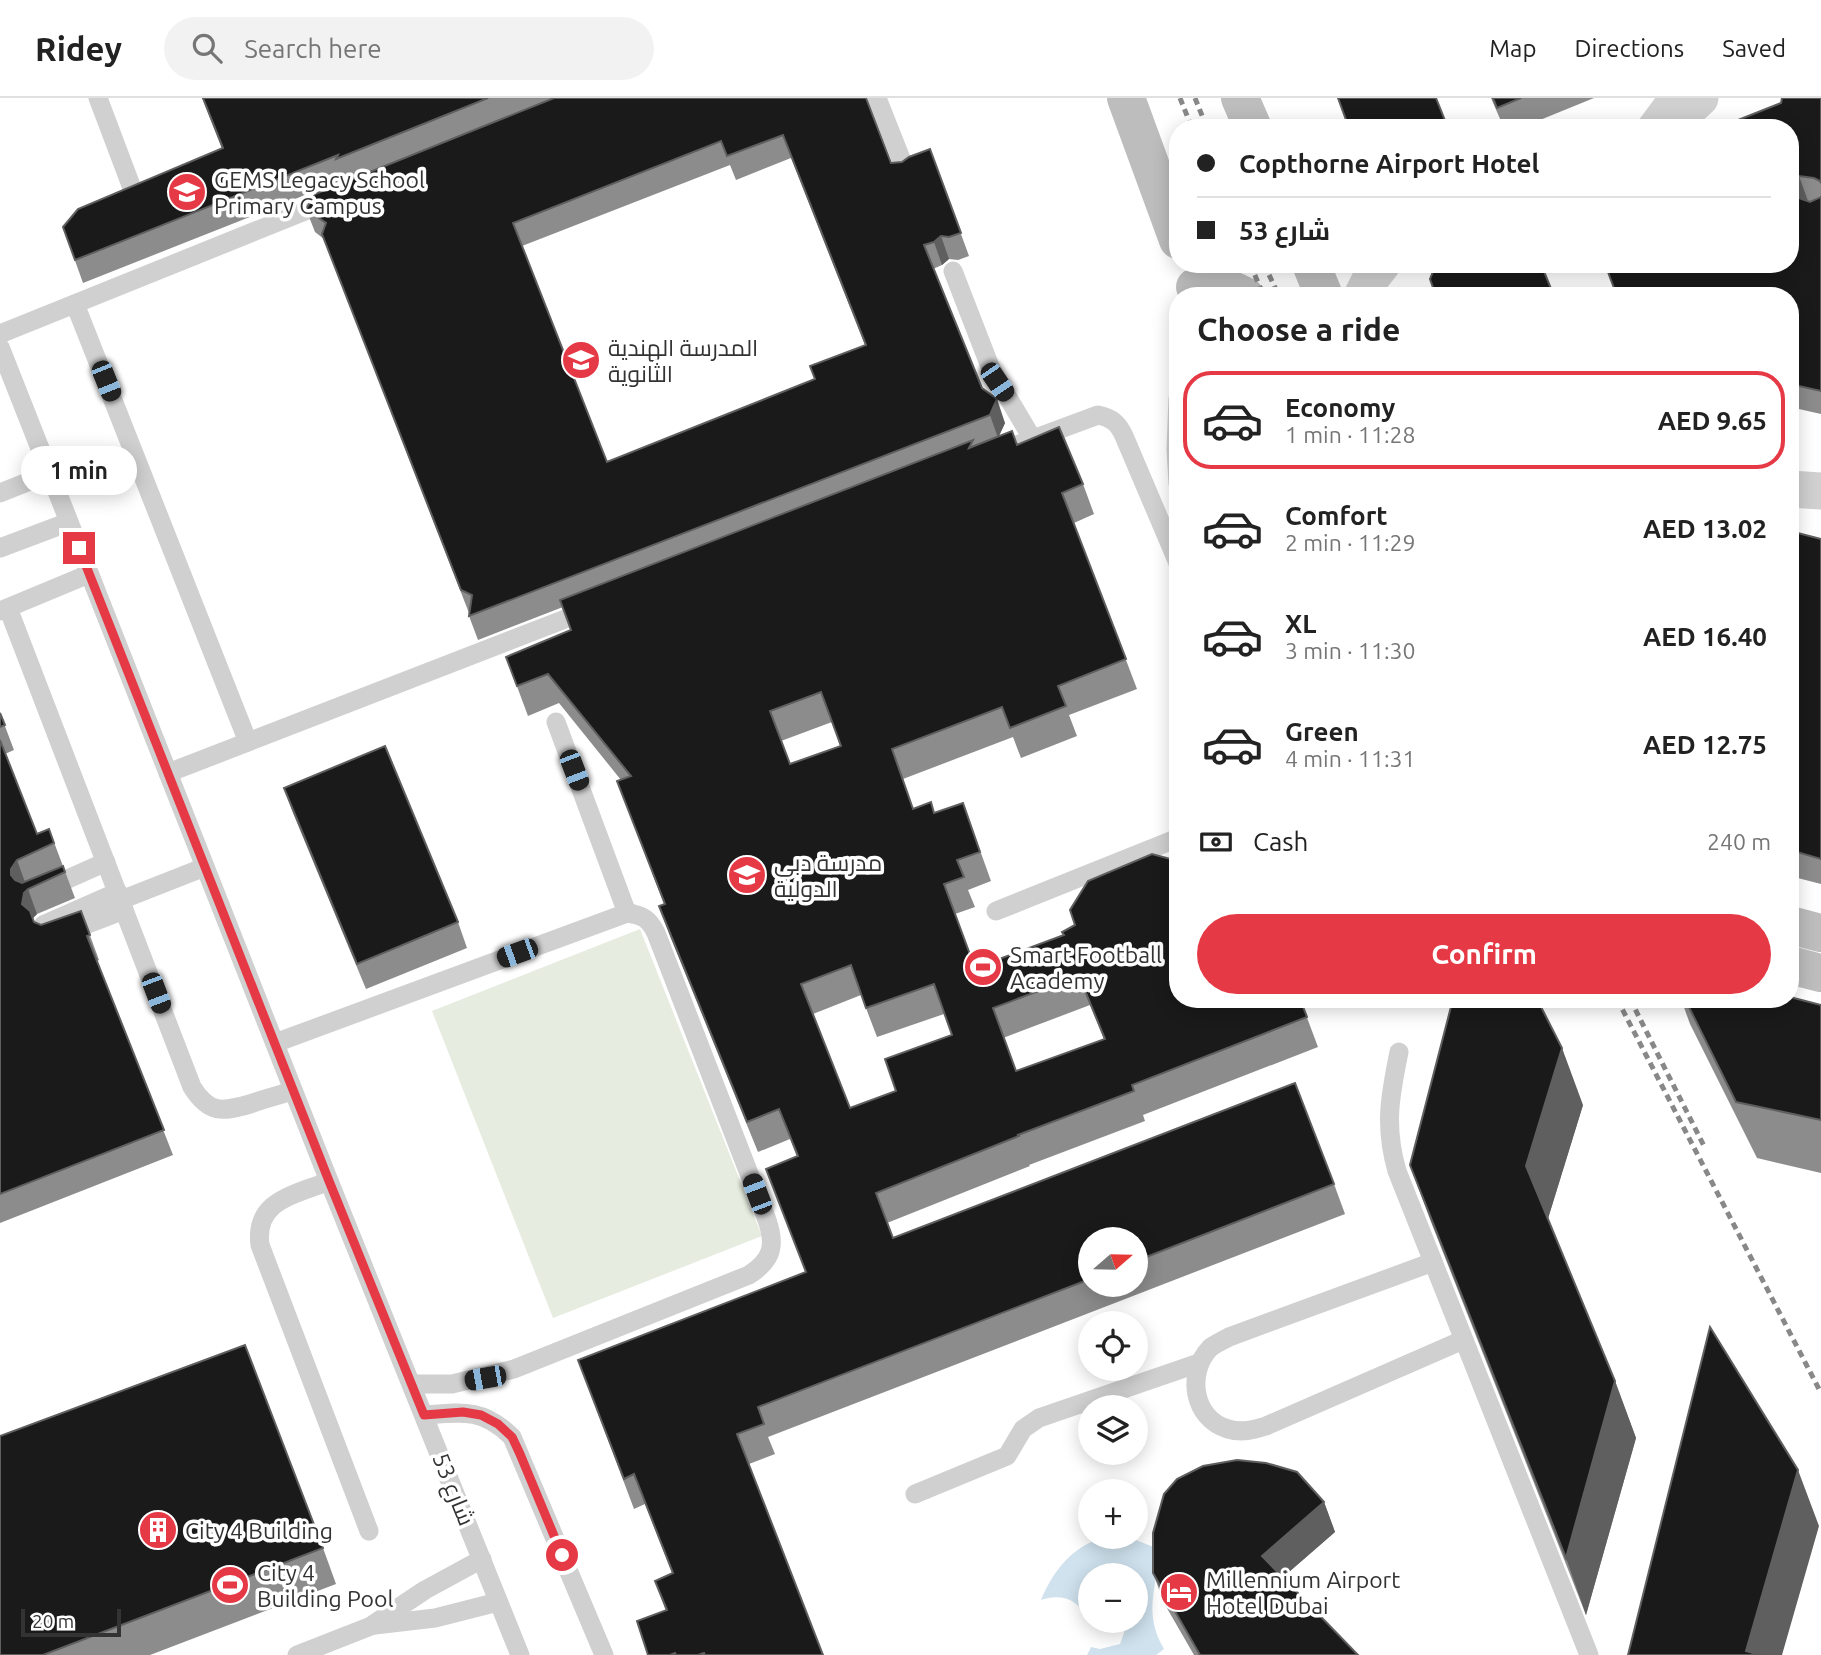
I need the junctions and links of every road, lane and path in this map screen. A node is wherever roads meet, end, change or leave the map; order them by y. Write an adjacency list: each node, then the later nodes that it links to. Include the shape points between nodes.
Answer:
1 (98, 98): 11 (lane)
2 (877, 98): 10 (lane)
3 (1125, 98): 13 (street)
4 (1240, 98): 7 (street)
5 (1667, 98): 8 (lane)
6 (1700, 98): 9 (street)
7 (1249, 119)
8 (1651, 119)
9 (1674, 119)
10 (908, 174)
11 (135, 196)
12 (342, 197): 17 (lane)
13 (1169, 216)
14 (953, 271): 20 (lane, via 990,369)
15 (1193, 286): 16 (street)
16 (1230, 287)
17 (75, 304): 18 (lane); 33 (lane)
18 (0, 334)
19 (0, 347): 22 (lane, شارع 53)
20 (1032, 439): 21 (lane); 27 (lane, via 1098,415 1110,418 1119,426)
21 (981, 458)
22 (50, 473): 25 (lane); 26 (lane, شارع 53)
23 (1799, 490): 24 (street)
24 (1821, 491)
25 (0, 493)
26 (69, 522): 28 (lane); 29 (lane, شارع 53)
27 (1169, 542)
28 (0, 548)
29 (89, 574): 31 (lane); 34 (lane, شارع 53)
30 (608, 602): 33 (lane)
31 (4, 609): 36 (lane)
32 (556, 722): 41 (lane)
33 (248, 742): 34 (lane)
34 (168, 773): 37 (lane, شارع 53)
35 (1169, 842): 40 (lane)
36 (106, 862): 38 (lane); 39 (lane)
37 (205, 867): 39 (lane); 47 (lane, شارع 53)
38 (32, 896)
39 (121, 901): 43 (lane); 49 (lane, via 192,1087 201,1100 228,1111)
40 (996, 911)
41 (627, 913): 47 (lane); 54 (lane, via 640,914 656,933 767,1220 771,1252 749,1275 514,1369 452,1384)
42 (1799, 927): 44 (street)
43 (47, 931)
44 (1821, 933)
45 (1799, 968): 46 (street)
46 (1821, 974)
47 (275, 1043): 49 (lane, شارع 53)
48 (1399, 1052): 51 (lane, via 1389,1101 1388,1136)
49 (293, 1091): 50 (lane, شارع 53)
50 (329, 1181): 54 (lane, شارع 53); 57 (lane, via 278,1201 258,1230)
51 (1433, 1262): 52 (lane); 53 (lane, via 1229,1337 1211,1347)
52 (1463, 1340): 53 (lane, via 1247,1432 1227,1429 1210,1419 1198,1402); 64 (lane)
53 (1199, 1363): 56 (lane, via 1039,1418 998,1461)
54 (412, 1384): 55 (lane, شارع 53)
55 (424, 1415): 58 (lane, شارع 53); 63 (lane, via 481,1415 512,1437)
56 (915, 1494)
57 (369, 1531)
58 (482, 1559): 59 (lane, شارع 53); 60 (lane)
59 (498, 1602): 60 (lane, via 435,1618); 62 (lane, شارع 53)
60 (371, 1626): 61 (lane)
61 (297, 1655)
62 (520, 1655)
63 (604, 1655)
64 (1588, 1655)

